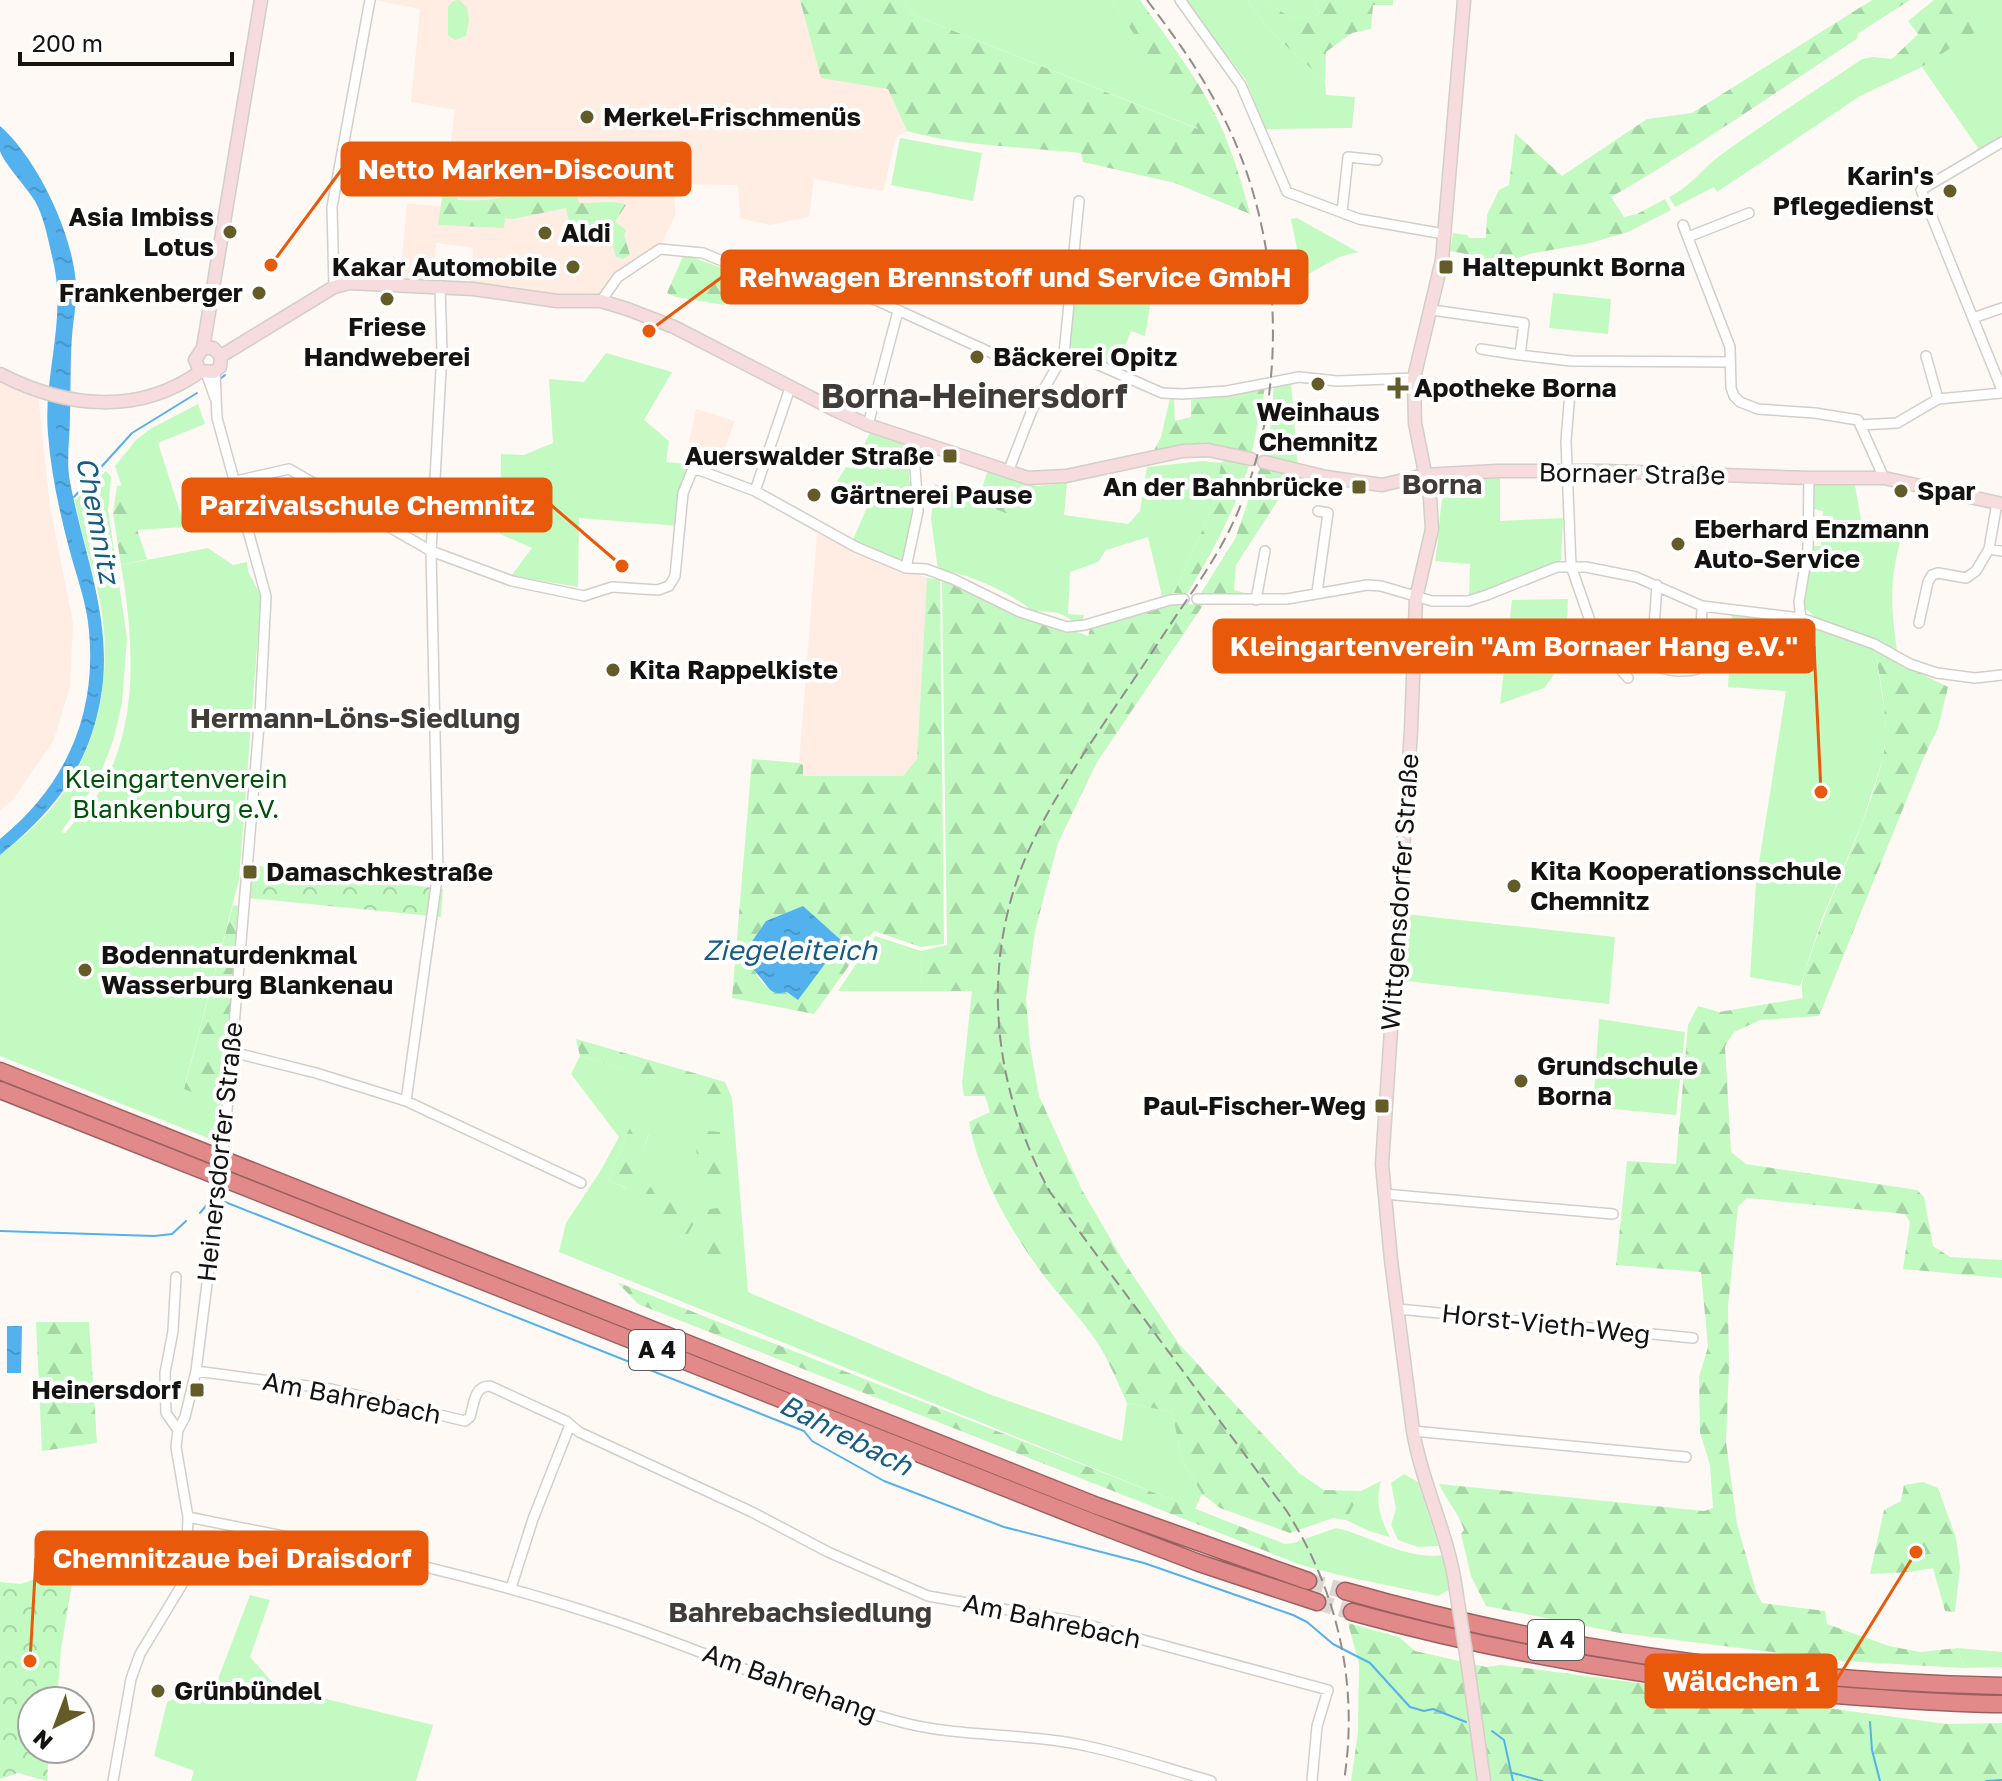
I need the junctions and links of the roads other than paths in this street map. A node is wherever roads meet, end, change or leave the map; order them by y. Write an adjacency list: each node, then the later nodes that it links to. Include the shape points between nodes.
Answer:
1 (261, 0): 21 (main road, via 205,328)
2 (370, 0): 14 (street, via 332,207)
3 (1180, 0): 8 (street, via 1241,85 1287,192)
4 (1464, 0): 11 (main road, Wittgensdorfer Straße)
5 (2002, 142): 19 (street, via 1921,190)
6 (1377, 160): 8 (street, via 1348,157)
7 (1079, 201): 22 (street)
8 (1342, 212): 11 (street)
9 (1749, 213): 12 (street)
10 (1683, 225): 12 (street)
11 (1444, 234): 17 (main road, Wittgensdorfer Straße)
12 (1688, 237): 25 (street, via 1730,347)
13 (440, 286): 14 (main road, Bornaer Straße); 15 (main road, Bornaer Straße, via 557,301); 46 (street, via 442,352)
14 (334, 287): 21 (main road, Bornaer Straße, via 278,323)
15 (601, 301): 18 (street, via 618,277 660,249 703,253 768,280 867,296); 29 (main road, Bornaer Straße, via 674,327)
16 (2002, 308): 19 (street)
17 (1432, 310): 23 (street, via 1524,323); 28 (main road, Wittgensdorfer Straße)
18 (898, 311): 22 (street, via 1019,361); 33 (street)
19 (1973, 318): 31 (street)
20 (1481, 349): 23 (street)
21 (213, 350): 26 (main road, via 221,363); 26 (main road, via 196,355)
22 (1064, 354): 28 (street, via 1173,394 1227,391 1299,377); 37 (street, via 1029,417)
23 (1520, 355): 25 (street, via 1571,361)
24 (1926, 356): 32 (street)
25 (1730, 362): 34 (street, via 1731,388 1740,402 1758,409 1858,420)
26 (204, 370): 27 (main road, via 175,385 112,404 38,390); 41 (street, Heinersdorfer Straße)
27 (0, 374)
28 (1414, 378): 38 (main road, Wittgensdorfer Straße, via 1415,423)
29 (790, 388): 33 (main road, Bornaer Straße); 42 (street)
30 (1570, 392): 36 (street)
31 (2002, 392): 32 (street)
32 (1938, 399): 34 (street, via 1897,423)
33 (868, 425): 35 (main road, Bornaer Straße)
34 (1860, 425): 40 (street)
35 (913, 439): 37 (main road, Bornaer Straße); 50 (street, via 918,511)
36 (1569, 471): 38 (main road, Bornaer Straße); 39 (main road, Bornaer Straße); 49 (street)
37 (1008, 472): 38 (main road, Bornaer Straße, via 1028,478 1066,476 1208,450 1370,484 1389,485)
38 (1425, 475): 53 (main road, Wittgensdorfer Straße, via 1432,529)
39 (1809, 478): 40 (main road, Bornaer Straße); 58 (street)
40 (1884, 478): 43 (main road, Bornaer Straße)
41 (236, 481): 46 (street, via 289,469); 62 (street, Heinersdorfer Straße, via 266,596 266,619)
42 (755, 491): 46 (street, via 692,471 683,493 675,576 658,590 612,587 584,596 512,581); 50 (street, via 856,547)
43 (2000, 503): 45 (street)
44 (1318, 511): 52 (street, via 1328,513)
45 (1989, 549): 48 (street); 59 (street, via 1972,576 1932,575)
46 (431, 551): 65 (street, via 438,872)
47 (1265, 551): 56 (street)
48 (2002, 551)
49 (1571, 566): 51 (street); 53 (street, via 1532,575 1468,601); 61 (street, via 1597,641)
50 (906, 568): 54 (street, via 926,569 1020,612 1067,627)
51 (1657, 585): 57 (street); 57 (street, via 1652,655 1653,665 1661,669 1697,669)
52 (1317, 592): 53 (street, via 1381,586); 56 (street)
53 (1416, 598): 67 (main road, Wittgensdorfer Straße)
54 (1184, 599)
55 (1197, 599): 56 (street)
56 (1256, 600)
57 (1702, 606): 58 (street)
58 (1801, 618): 60 (street, via 1937,673)
59 (1919, 623)
60 (2002, 675)
61 (1628, 678)
62 (232, 1052): 65 (street); 72 (street, Heinersdorfer Straße, bridge)
63 (0, 1071): 78 (highway, A 4, via 1097,1506)
64 (0, 1090): 81 (highway, A 4, via 1084,1519)
65 (406, 1101): 66 (street)
66 (581, 1183)
67 (1384, 1194): 68 (street); 70 (main road, Wittgensdorfer Straße)
68 (1613, 1214)
69 (176, 1277): 74 (street, Heinersdorfer Straße, via 165,1373 166,1413)
70 (1398, 1309): 71 (street, Horst-Vieth-Weg); 75 (main road, Wittgensdorfer Straße)
71 (1693, 1338)
72 (196, 1371): 73 (street, Am Bahrebach, via 331,1389 465,1421 477,1391 490,1386); 74 (street, Heinersdorfer Straße)
73 (570, 1425): 79 (street); 87 (street, Am Bahrebach, via 928,1596 1077,1622 1328,1690 1317,1726)
74 (178, 1430): 77 (street, Heinersdorfer Straße)
75 (1413, 1431): 76 (street); 88 (main road, Wittgensdorfer Straße, bridge, via 1449,1551)
76 (1686, 1457)
77 (188, 1517): 79 (street, Am Bahrehang); 85 (street, Heinersdorfer Straße, via 186,1578 135,1667)
78 (1308, 1581)
79 (511, 1588): 86 (street, Am Bahrehang, via 901,1722 1081,1744)
80 (1345, 1591): 83 (highway, A 4, via 1479,1626 1642,1655 1831,1677)
81 (1317, 1602)
82 (1352, 1612): 84 (highway, A 4, via 1485,1645 1685,1679 1805,1693)
83 (2002, 1686)
84 (2002, 1704)
85 (113, 1781)
86 (1211, 1781)
87 (1312, 1781)
88 (1484, 1781)

